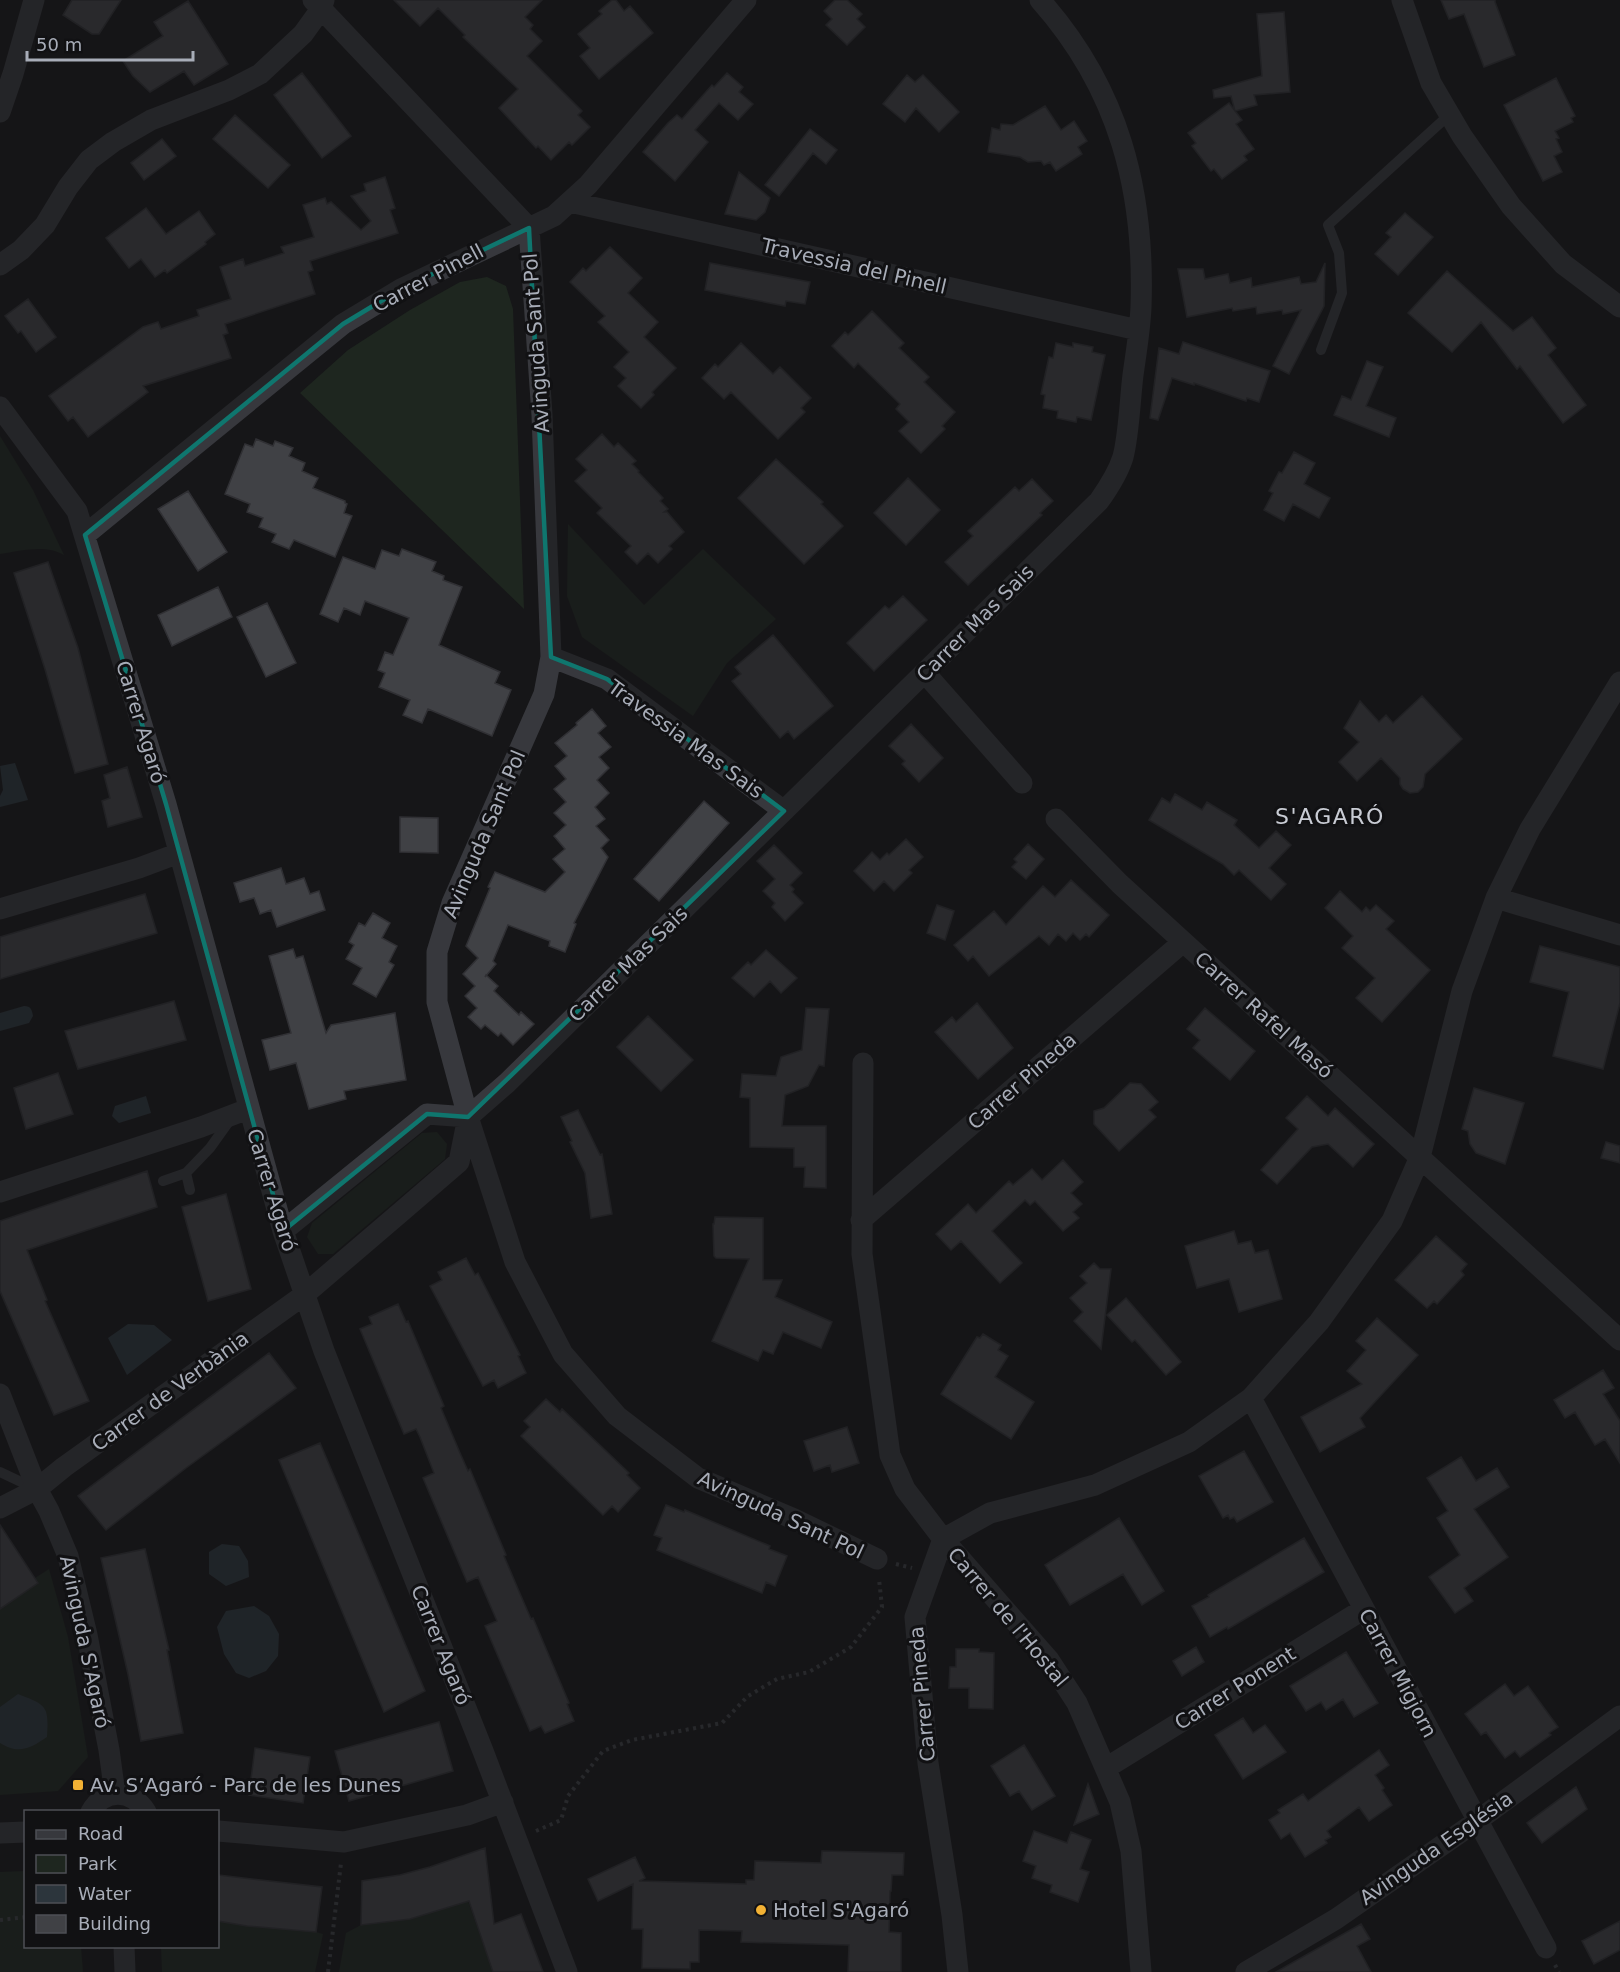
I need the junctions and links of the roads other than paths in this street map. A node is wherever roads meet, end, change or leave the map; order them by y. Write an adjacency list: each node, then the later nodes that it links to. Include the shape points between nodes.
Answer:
1 (34, 0): 6 (street)
2 (746, 0): 8 (street, Carrer Pinell)
3 (1040, 0): 12 (street, Carrer Mas Sais, via 1089,67 1119,130 1134,184 1141,249)
4 (1401, 0): 7 (street, via 1431,83)
5 (319, 3): 9 (street, Avinguda Sant Pol); 10 (street, via 303,34 260,74 151,120 89,160 45,225 21,250)
6 (0, 112)
7 (1449, 115): 11 (street, via 1511,206 1563,264); 13 (lane, via 1328,225 1339,253 1342,293)
8 (570, 202): 9 (street, Carrer Pinell, via 554,216); 12 (street, Travessia del Pinell)
9 (529, 228): 15 (street, Carrer Pinell, via 401,289 343,324); 16 (street, Avinguda Sant Pol, via 542,415)
10 (0, 264)
11 (1620, 307)
12 (1138, 330): 17 (street, Carrer Mas Sais, via 1123,456 1113,481 1099,501)
13 (1321, 350)
14 (0, 407): 15 (street, Carrer Agaró, via 77,511)
15 (85, 535): 22 (street, Carrer Agaró)
16 (551, 657): 20 (street, Travessia Mas Sais, via 607,679); 29 (street, Avinguda Sant Pol, via 544,694 452,903 437,952 437,1002)
17 (925, 673): 19 (street); 20 (street, Carrer Mas Sais)
18 (1620, 682): 23 (street, via 1530,829)
19 (1022, 783)
20 (784, 811): 29 (street, Carrer Mas Sais)
21 (1056, 819): 26 (street, Carrer Rafel Masó)
22 (179, 853): 24 (street); 28 (street, Carrer Agaró)
23 (1496, 898): 25 (street); 30 (street, via 1462,991)
24 (0, 909)
25 (1620, 935)
26 (1183, 942): 30 (street, Carrer Rafel Masó); 35 (street, Carrer Pineda)
27 (863, 1063): 35 (street)
28 (241, 1112): 31 (lane); 34 (street); 36 (street, Carrer Agaró)
29 (468, 1118): 36 (street, via 427,1114); 37 (street, via 459,1162); 46 (street, Avinguda Sant Pol, via 515,1262 563,1354 617,1416 698,1478)
30 (1420, 1157): 38 (street, Carrer Rafel Masó); 40 (street, via 1392,1221 1319,1322)
31 (186, 1173): 32 (lane); 33 (lane)
32 (163, 1181)
33 (190, 1190)
34 (0, 1192)
35 (861, 1220): 45 (street, via 862,1254 890,1455 905,1489)
36 (283, 1232): 37 (street, Carrer Agaró)
37 (304, 1295): 42 (street, Carrer de Verbània); 51 (street, Carrer Agaró)
38 (1620, 1340)
39 (0, 1394): 42 (street, Avinguda S'Agaró)
40 (1251, 1398): 45 (street, via 1189,1442 1095,1485 990,1513); 47 (street, Carrer Migjorn)
41 (0, 1472): 42 (lane)
42 (37, 1489): 43 (lane, Carrer de Verbània); 44 (street, Carrer de Verbània); 50 (street, Avinguda S'Agaró, via 68,1556 87,1635)
43 (0, 1503)
44 (0, 1508)
45 (944, 1539): 49 (street, Carrer de l'Hostal, via 1049,1660 1077,1703); 62 (street, Carrer Pineda, via 915,1617 928,1763)
46 (877, 1559)
47 (1364, 1609): 49 (street, Carrer Ponent); 54 (street, Carrer Migjorn)
48 (1620, 1716): 54 (street, Avinguda Església)
49 (1106, 1768): 63 (street, Carrer de l'Hostal, via 1120,1802 1131,1851)
50 (115, 1794): 52 (street, via 99,1801); 53 (street, via 133,1798)
51 (503, 1802): 55 (street, via 467,1815 344,1842); 61 (street, Carrer Agaró)
52 (92, 1810)
53 (144, 1810)
54 (1477, 1821): 59 (street, Carrer Migjorn); 64 (street, Avinguda Església, via 1336,1919)
55 (219, 1831)
56 (24, 1832): 57 (street)
57 (0, 1833)
58 (124, 1948): 60 (street)
59 (1546, 1948)
60 (125, 1972)
61 (567, 1972)
62 (958, 1972)
63 (1141, 1972)
64 (1246, 1972)

